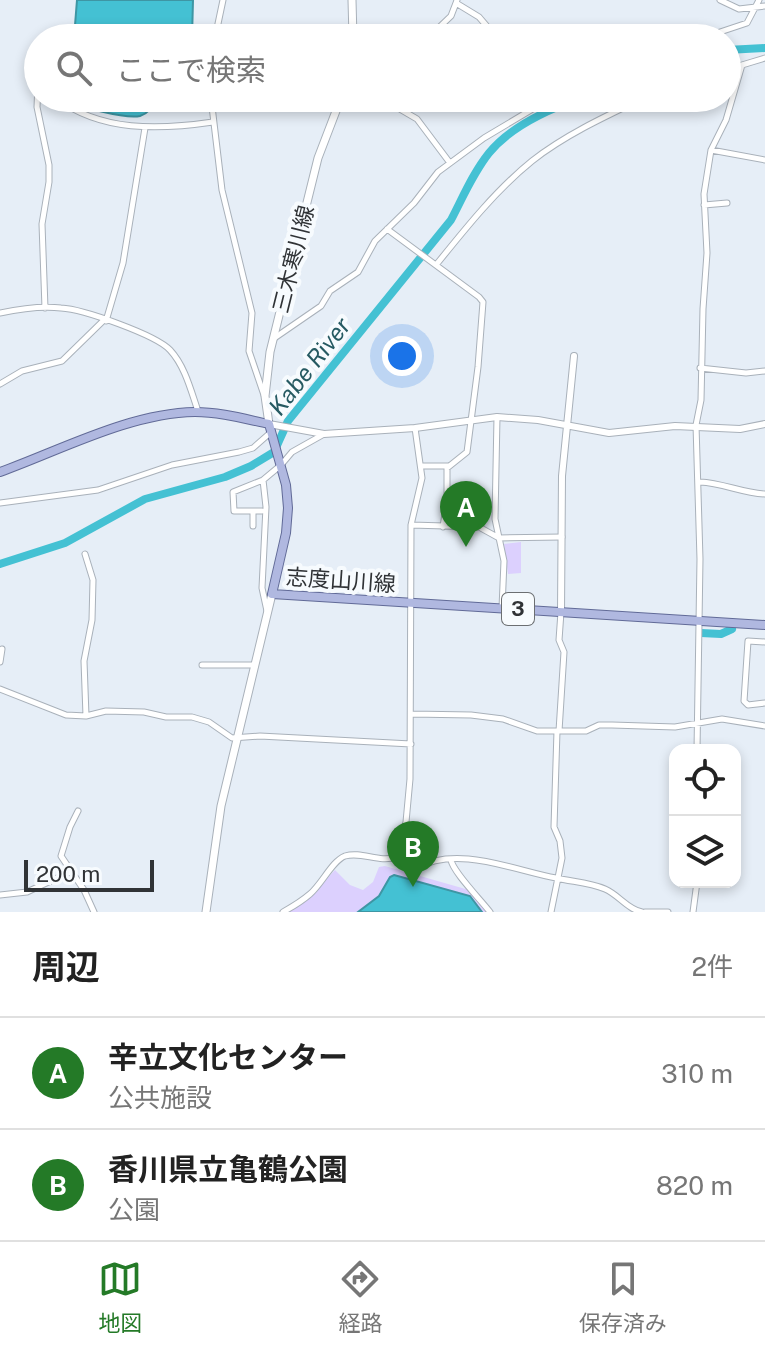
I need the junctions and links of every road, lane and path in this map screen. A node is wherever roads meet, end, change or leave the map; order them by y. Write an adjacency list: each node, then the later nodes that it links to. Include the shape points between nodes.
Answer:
1 (223, 0): 8 (street)
2 (352, 0): 9 (main road)
3 (720, 0): 7 (street, via 739,9)
4 (759, 0): 7 (street)
5 (456, 2): 10 (street); 11 (street)
6 (765, 6): 7 (street)
7 (756, 9): 12 (street)
8 (218, 24)
9 (353, 24)
10 (444, 24)
11 (484, 24)
12 (741, 26)
13 (765, 58): 14 (street)
14 (742, 65): 15 (street)
15 (741, 68)
16 (38, 112): 33 (street, via 49,165 42,224)
17 (77, 112): 25 (street)
18 (212, 112): 24 (street)
19 (336, 112): 36 (main road, 三木寒川線, via 318,158)
20 (407, 112): 28 (street)
21 (526, 112): 28 (street)
22 (617, 112): 32 (street, via 530,163)
23 (728, 112): 26 (street)
24 (213, 122): 25 (street); 41 (street, via 222,190 252,313 249,351)
25 (145, 128): 35 (street, via 123,263)
26 (711, 150): 27 (street); 30 (street)
27 (765, 160)
28 (450, 163): 31 (street)
29 (727, 203): 30 (street)
30 (704, 205): 38 (street, via 707,253)
31 (387, 229): 32 (street); 36 (street, via 358,272)
32 (435, 264): 44 (street, via 483,302)
33 (45, 308): 34 (street); 35 (street, via 66,308)
34 (0, 313)
35 (105, 321): 40 (street, via 62,361 22,371); 42 (street, via 165,346 178,361)
36 (273, 339): 41 (main road, 三木寒川線)
37 (574, 356): 46 (street)
38 (700, 368): 39 (street); 48 (street)
39 (765, 371)
40 (0, 384)
41 (265, 396): 49 (main road, 三木寒川線)
42 (199, 412): 49 (main road); 54 (main road, via 135,421)
43 (497, 417): 44 (street); 46 (street); 65 (street)
44 (470, 420): 47 (street); 53 (street, via 467,452)
45 (765, 424): 48 (street)
46 (568, 425): 48 (street, via 609,433); 64 (street)
47 (415, 428): 50 (street); 52 (street)
48 (697, 428): 56 (street)
49 (272, 429): 50 (street); 51 (main road, 志度山川線); 58 (street, via 253,448 239,452 172,465 92,491)
50 (324, 434): 51 (street)
51 (281, 464): 55 (street); 67 (main road, 志度山川線, via 288,520)
52 (421, 466): 53 (street); 61 (street)
53 (448, 466): 63 (street)
54 (0, 472)
55 (263, 480): 59 (street, via 233,492 234,511); 70 (street, via 262,588)
56 (700, 482): 57 (street); 72 (street)
57 (765, 494)
58 (0, 503)
59 (253, 511): 60 (street); 62 (street)
60 (262, 511)
61 (411, 525): 63 (street); 68 (street)
62 (253, 526)
63 (443, 527): 65 (street, via 479,527)
64 (562, 537): 65 (street); 71 (street)
65 (499, 538): 69 (street, via 504,561)
66 (85, 554): 82 (street, via 93,580 84,661)
67 (272, 594): 68 (main road, 志度山川線 / 3); 70 (main road)
68 (411, 603): 69 (main road, 志度山川線 / 3); 81 (street)
69 (502, 608): 71 (main road, 志度山川線 / 3)
70 (268, 611): 78 (main road)
71 (561, 612): 72 (main road, 志度山川線 / 3); 85 (street, via 559,640 564,652)
72 (698, 621): 73 (main road, 志度山川線 / 3); 83 (street)
73 (765, 625)
74 (765, 642): 80 (street, via 748,641 744,701)
75 (2, 649): 76 (street)
76 (0, 662)
77 (202, 665): 78 (street)
78 (256, 665): 86 (main road)
79 (0, 689): 82 (street, via 57,713)
80 (765, 703)
81 (412, 714): 85 (street, via 471,715); 87 (street)
82 (86, 716): 86 (street, via 106,711 192,717)
83 (698, 723): 84 (street, via 722,719); 85 (street); 88 (street)
84 (765, 726)
85 (558, 731): 93 (street, via 554,827 562,851)
86 (237, 738): 87 (street); 97 (main road)
87 (411, 744): 90 (street, via 406,822)
88 (697, 744)
89 (78, 811): 92 (street, via 61,852)
90 (396, 857): 91 (street, via 416,868); 98 (street, via 339,859 310,894)
91 (451, 860): 93 (street, via 481,859); 99 (street, via 454,871)
92 (70, 872): 95 (street, via 27,892); 96 (street)
93 (559, 879): 100 (street); 101 (street, via 606,889)
94 (696, 888): 103 (street)
95 (0, 895)
96 (94, 912)
97 (206, 912)
98 (283, 912)
99 (490, 912)
100 (551, 912)
101 (644, 912): 102 (street)
102 (668, 912)
103 (693, 912)

